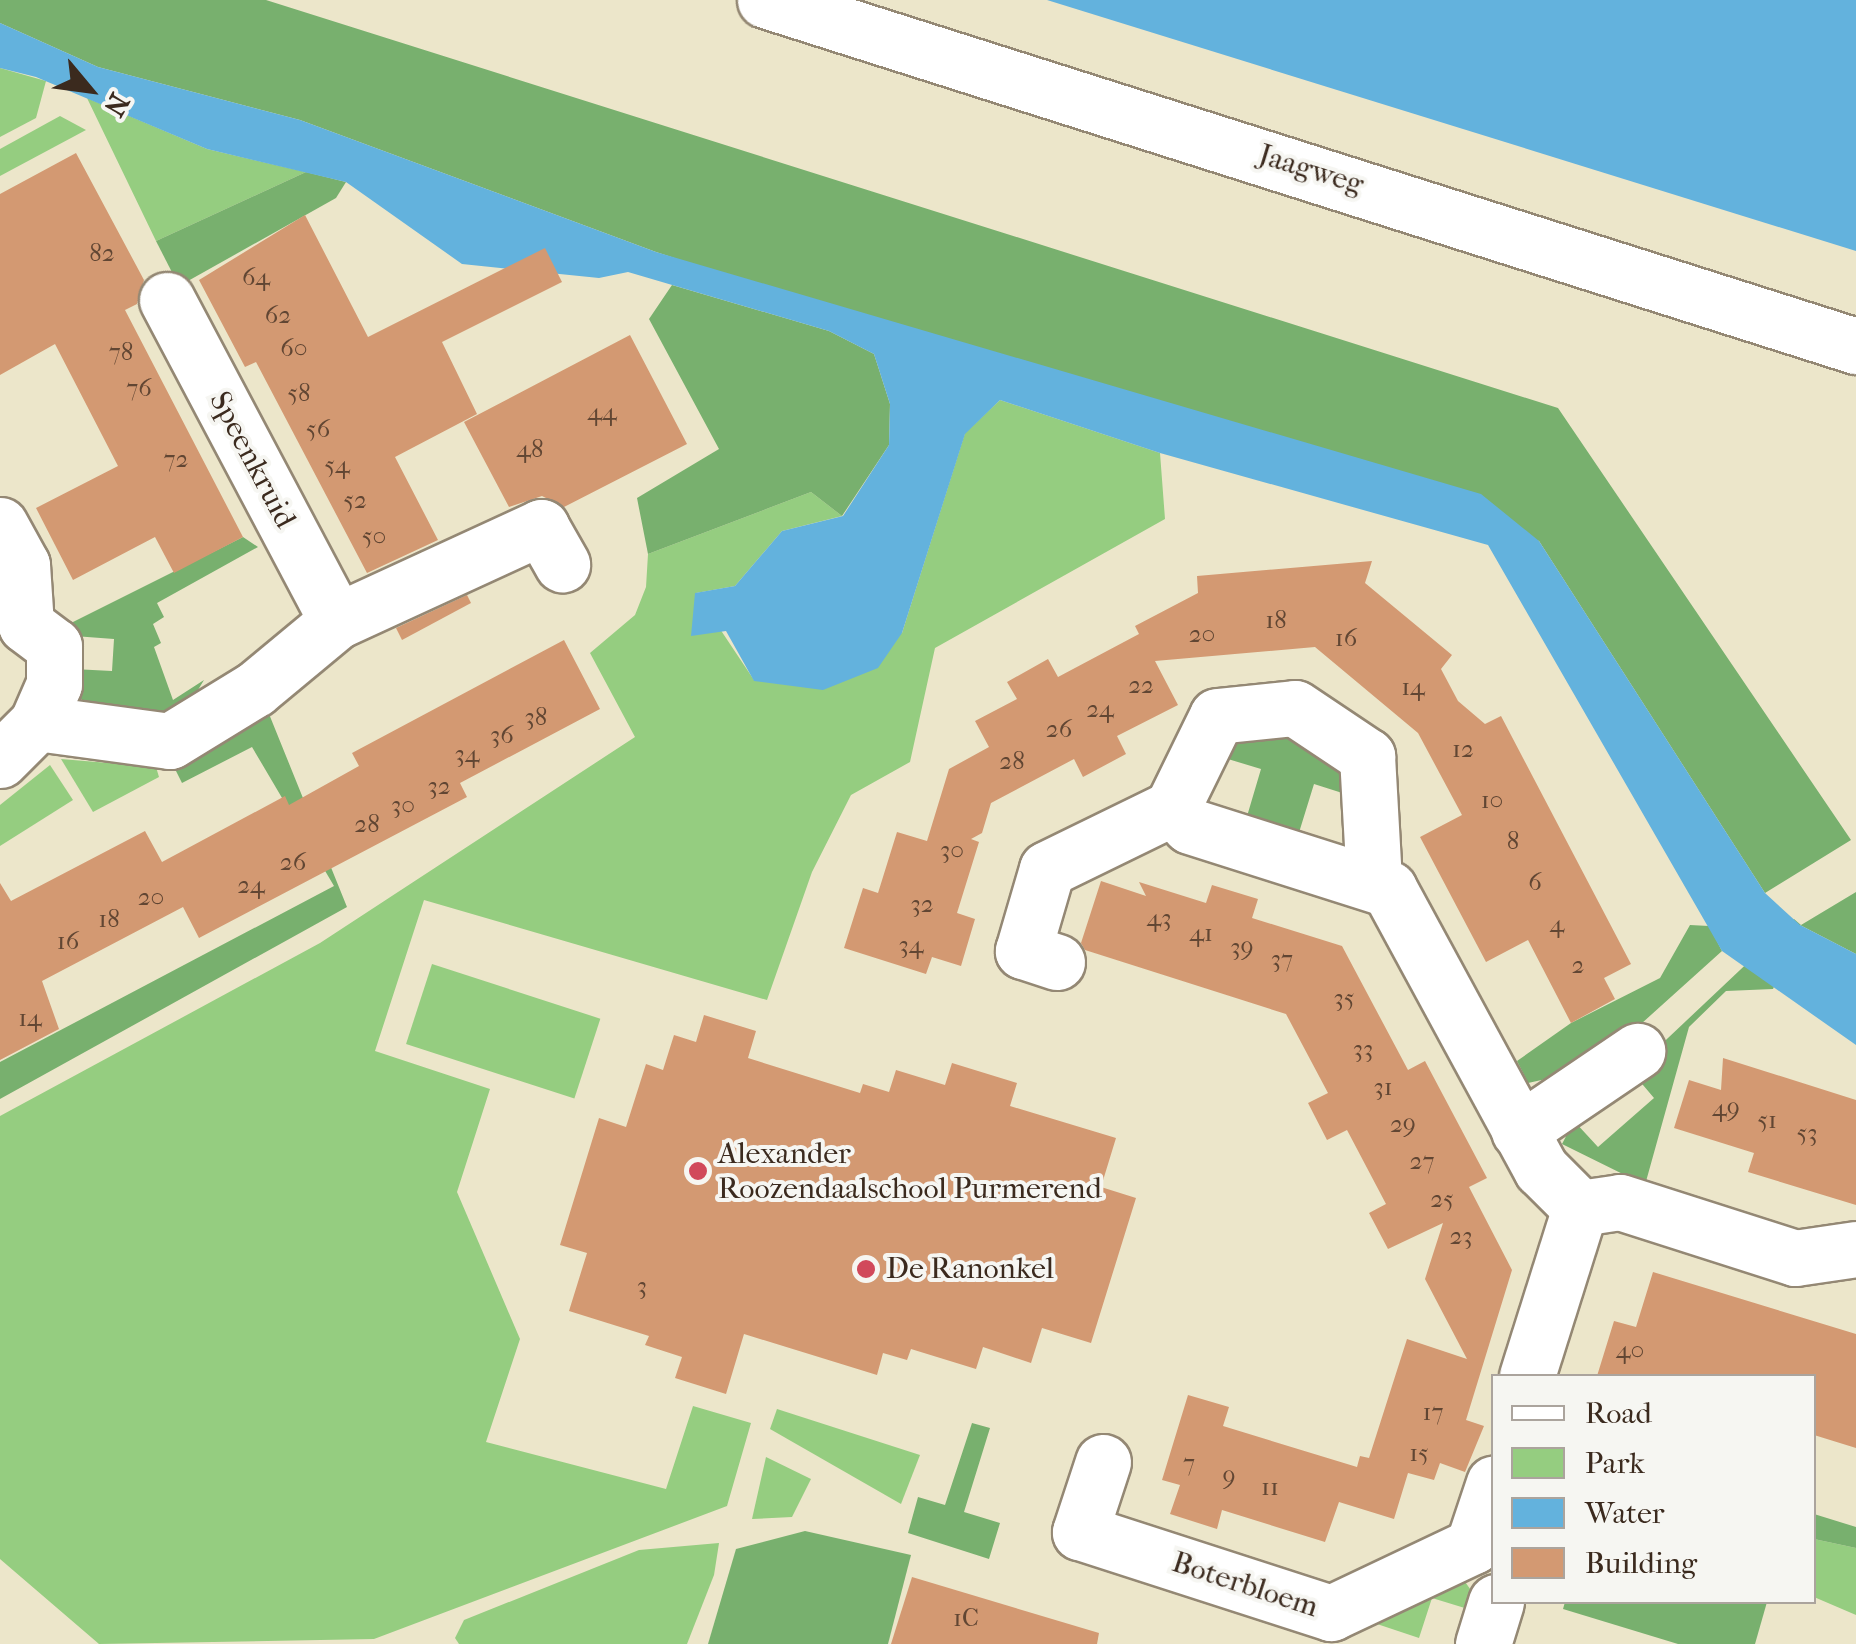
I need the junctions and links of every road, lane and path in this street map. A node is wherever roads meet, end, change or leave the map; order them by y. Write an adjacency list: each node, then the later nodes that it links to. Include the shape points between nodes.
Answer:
1 (765, 0): 3 (street, Jaagweg)
2 (167, 300): 6 (street, Speenkruid)
3 (1856, 346)
4 (0, 525): 7 (street, via 22,566 26,625 54,646 54,684)
5 (562, 564): 6 (street, via 541,528)
6 (336, 621): 7 (street, via 254,689 170,741)
7 (18, 741)
8 (1172, 808): 9 (street, via 1190,826); 9 (street, via 1217,716 1295,708 1368,756); 10 (street, via 1047,869 1022,951)
9 (1374, 883): 12 (street, via 1389,889)
10 (1057, 962)
11 (1637, 1052): 12 (street)
12 (1519, 1131): 13 (street, via 1541,1168)
13 (1580, 1208): 14 (street, via 1620,1202 1795,1258); 15 (street)
14 (1856, 1249)
15 (1528, 1374)
16 (1103, 1462): 20 (street, Boterbloem, via 1080,1532)
17 (1491, 1508): 18 (street, Boterbloem)
18 (1484, 1564): 20 (street, Boterbloem)
19 (1495, 1604): 21 (street)
20 (1330, 1629)
21 (1483, 1644)

